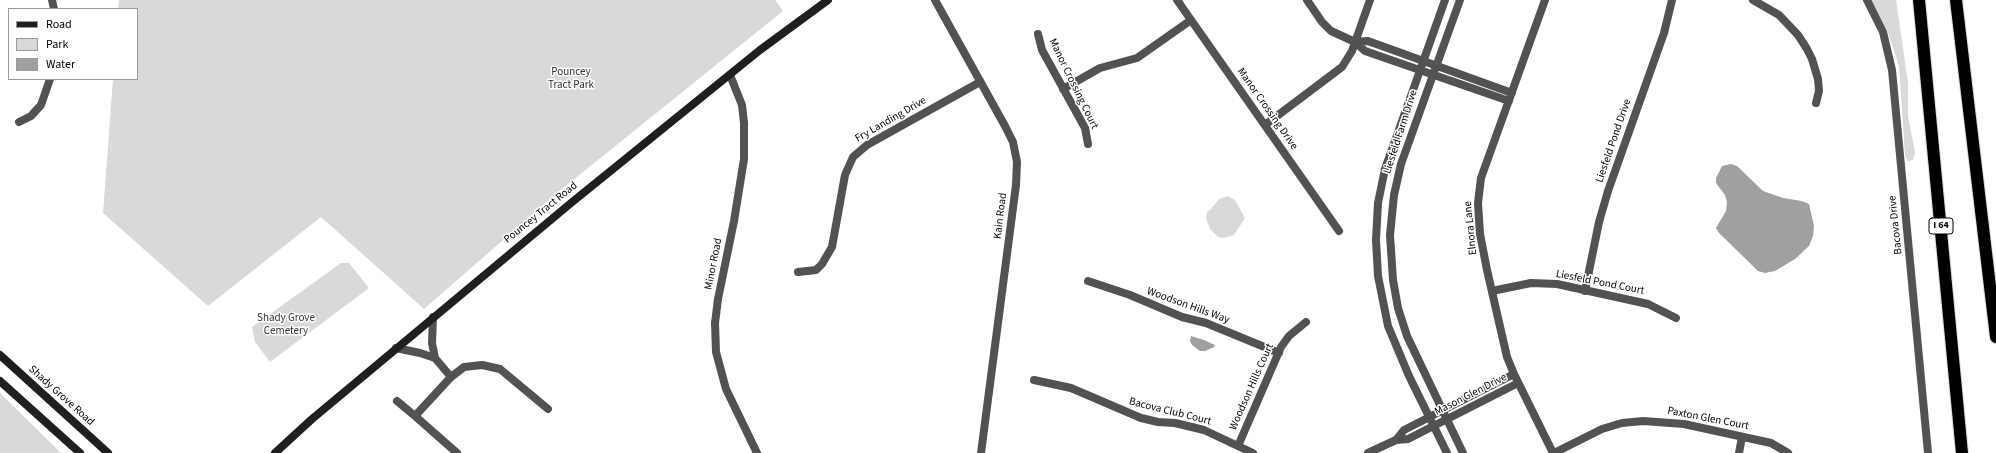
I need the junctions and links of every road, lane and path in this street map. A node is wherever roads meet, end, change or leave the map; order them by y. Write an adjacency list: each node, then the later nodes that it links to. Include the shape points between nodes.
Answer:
1 (828, 0): 20 (main road, Pouncey Tract Road)
2 (934, 0): 22 (street, Kain Road)
3 (1177, 0): 14 (street, Manor Crossing Drive)
4 (1307, 0): 16 (street, via 1322,22 1331,30)
5 (1370, 0): 16 (street)
6 (1446, 0): 17 (street, Liesfeld Farm Drive)
7 (1460, 0): 19 (street, Liesfeld Farm Drive)
8 (1545, 0): 24 (street, Elnora Lane)
9 (1672, 0): 33 (street, Liesfeld Pond Drive, via 1664,33 1608,191)
10 (1753, 0): 25 (street, via 1779,15 1807,49 1818,79)
11 (1867, 0): 70 (street, Bacova Drive, via 1882,32 1892,70)
12 (1919, 0): 71 (highway, I 64)
13 (1956, 0): 37 (highway)
14 (1191, 20): 23 (street, via 1138,58 1100,68); 27 (street, Manor Crossing Drive)
15 (1038, 34): 23 (street, Manor Crossing Court, via 1042,50)
16 (1355, 42): 17 (street, via 1368,41); 18 (street, via 1366,51); 27 (street, via 1348,60 1342,67)
17 (1423, 61): 18 (street, Liesfeld Farm Drive); 19 (street)
18 (1420, 70): 19 (street); 51 (street, Liesfeld Farm Drive, via 1385,169 1377,215 1376,258 1388,326)
19 (1434, 70): 24 (street); 49 (street, Liesfeld Farm Drive, via 1401,164 1392,207 1390,249 1393,280 1402,323)
20 (730, 75): 34 (main road, Pouncey Tract Road); 61 (street, Minor Road, via 742,105 744,159 718,299 715,323 716,352 726,389)
21 (50, 80): 26 (street, via 40,105 31,116)
22 (980, 82): 30 (street, Fry Landing Drive, via 867,145 853,157 845,174 832,247 816,270); 62 (street, Kain Road, via 1012,142 1017,170)
23 (1063, 89): 28 (street, Manor Crossing Court, via 1085,128)
24 (1510, 97): 32 (street, Elnora Lane, via 1481,178 1478,204 1480,234)
25 (1816, 103)
26 (19, 122)
27 (1265, 125): 29 (street, Manor Crossing Drive)
28 (1088, 144)
29 (1339, 231)
30 (798, 272)
31 (1088, 281): 39 (street, Woodson Hills Way, via 1182,317 1206,323)
32 (1492, 291): 33 (street, Liesfeld Pond Court, via 1531,283 1557,284); 42 (street, Elnora Lane, via 1503,342)
33 (1585, 291): 35 (street, Liesfeld Pond Court, via 1648,304)
34 (433, 317): 38 (main road, Pouncey Tract Road); 41 (street, via 432,343)
35 (1676, 318)
36 (1306, 322): 39 (street, Woodson Hills Court, via 1289,336)
37 (1996, 337)
38 (396, 348): 41 (street); 59 (main road, Pouncey Tract Road)
39 (1279, 353): 56 (street, Woodson Hills Court)
40 (0, 355): 58 (main road, Shady Grove Road)
41 (435, 358): 43 (street)
42 (1514, 374): 46 (street, Elnora Lane); 49 (street, Mason Glen Drive)
43 (451, 377): 48 (street, via 464,367 470,366 482,365 500,369); 50 (street)
44 (0, 380): 57 (main road)
45 (1034, 380): 56 (street, Bacova Club Court, via 1071,388 1141,418 1204,430)
46 (1518, 383): 52 (street, Mason Glen Drive); 67 (street, Elnora Lane)
47 (397, 400): 50 (street)
48 (548, 409)
49 (1442, 410): 51 (street, Mason Glen Drive); 52 (street, Liesfeld Farm Drive)
50 (415, 416): 60 (street)
51 (1429, 416): 53 (street, Liesfeld Farm Drive); 55 (street, via 1404,430)
52 (1447, 419): 53 (street, Mason Glen Drive); 66 (street, Liesfeld Farm Drive)
53 (1434, 426): 55 (street, via 1408,439); 65 (street, Liesfeld Farm Drive)
54 (1742, 437): 67 (street, Paxton Glen Court, via 1684,424 1643,421 1602,428); 68 (street); 69 (street, Paxton Glen Court, via 1771,443)
55 (1396, 440): 64 (street)
56 (1238, 446): 63 (street, Bacova Club Court)
57 (80, 453)
58 (108, 453)
59 (275, 453)
60 (457, 453)
61 (757, 453)
62 (981, 453)
63 (1253, 453)
64 (1368, 453)
65 (1447, 453)
66 (1463, 453)
67 (1554, 453)
68 (1739, 453)
69 (1788, 453)
70 (1928, 453)
71 (1962, 453)

